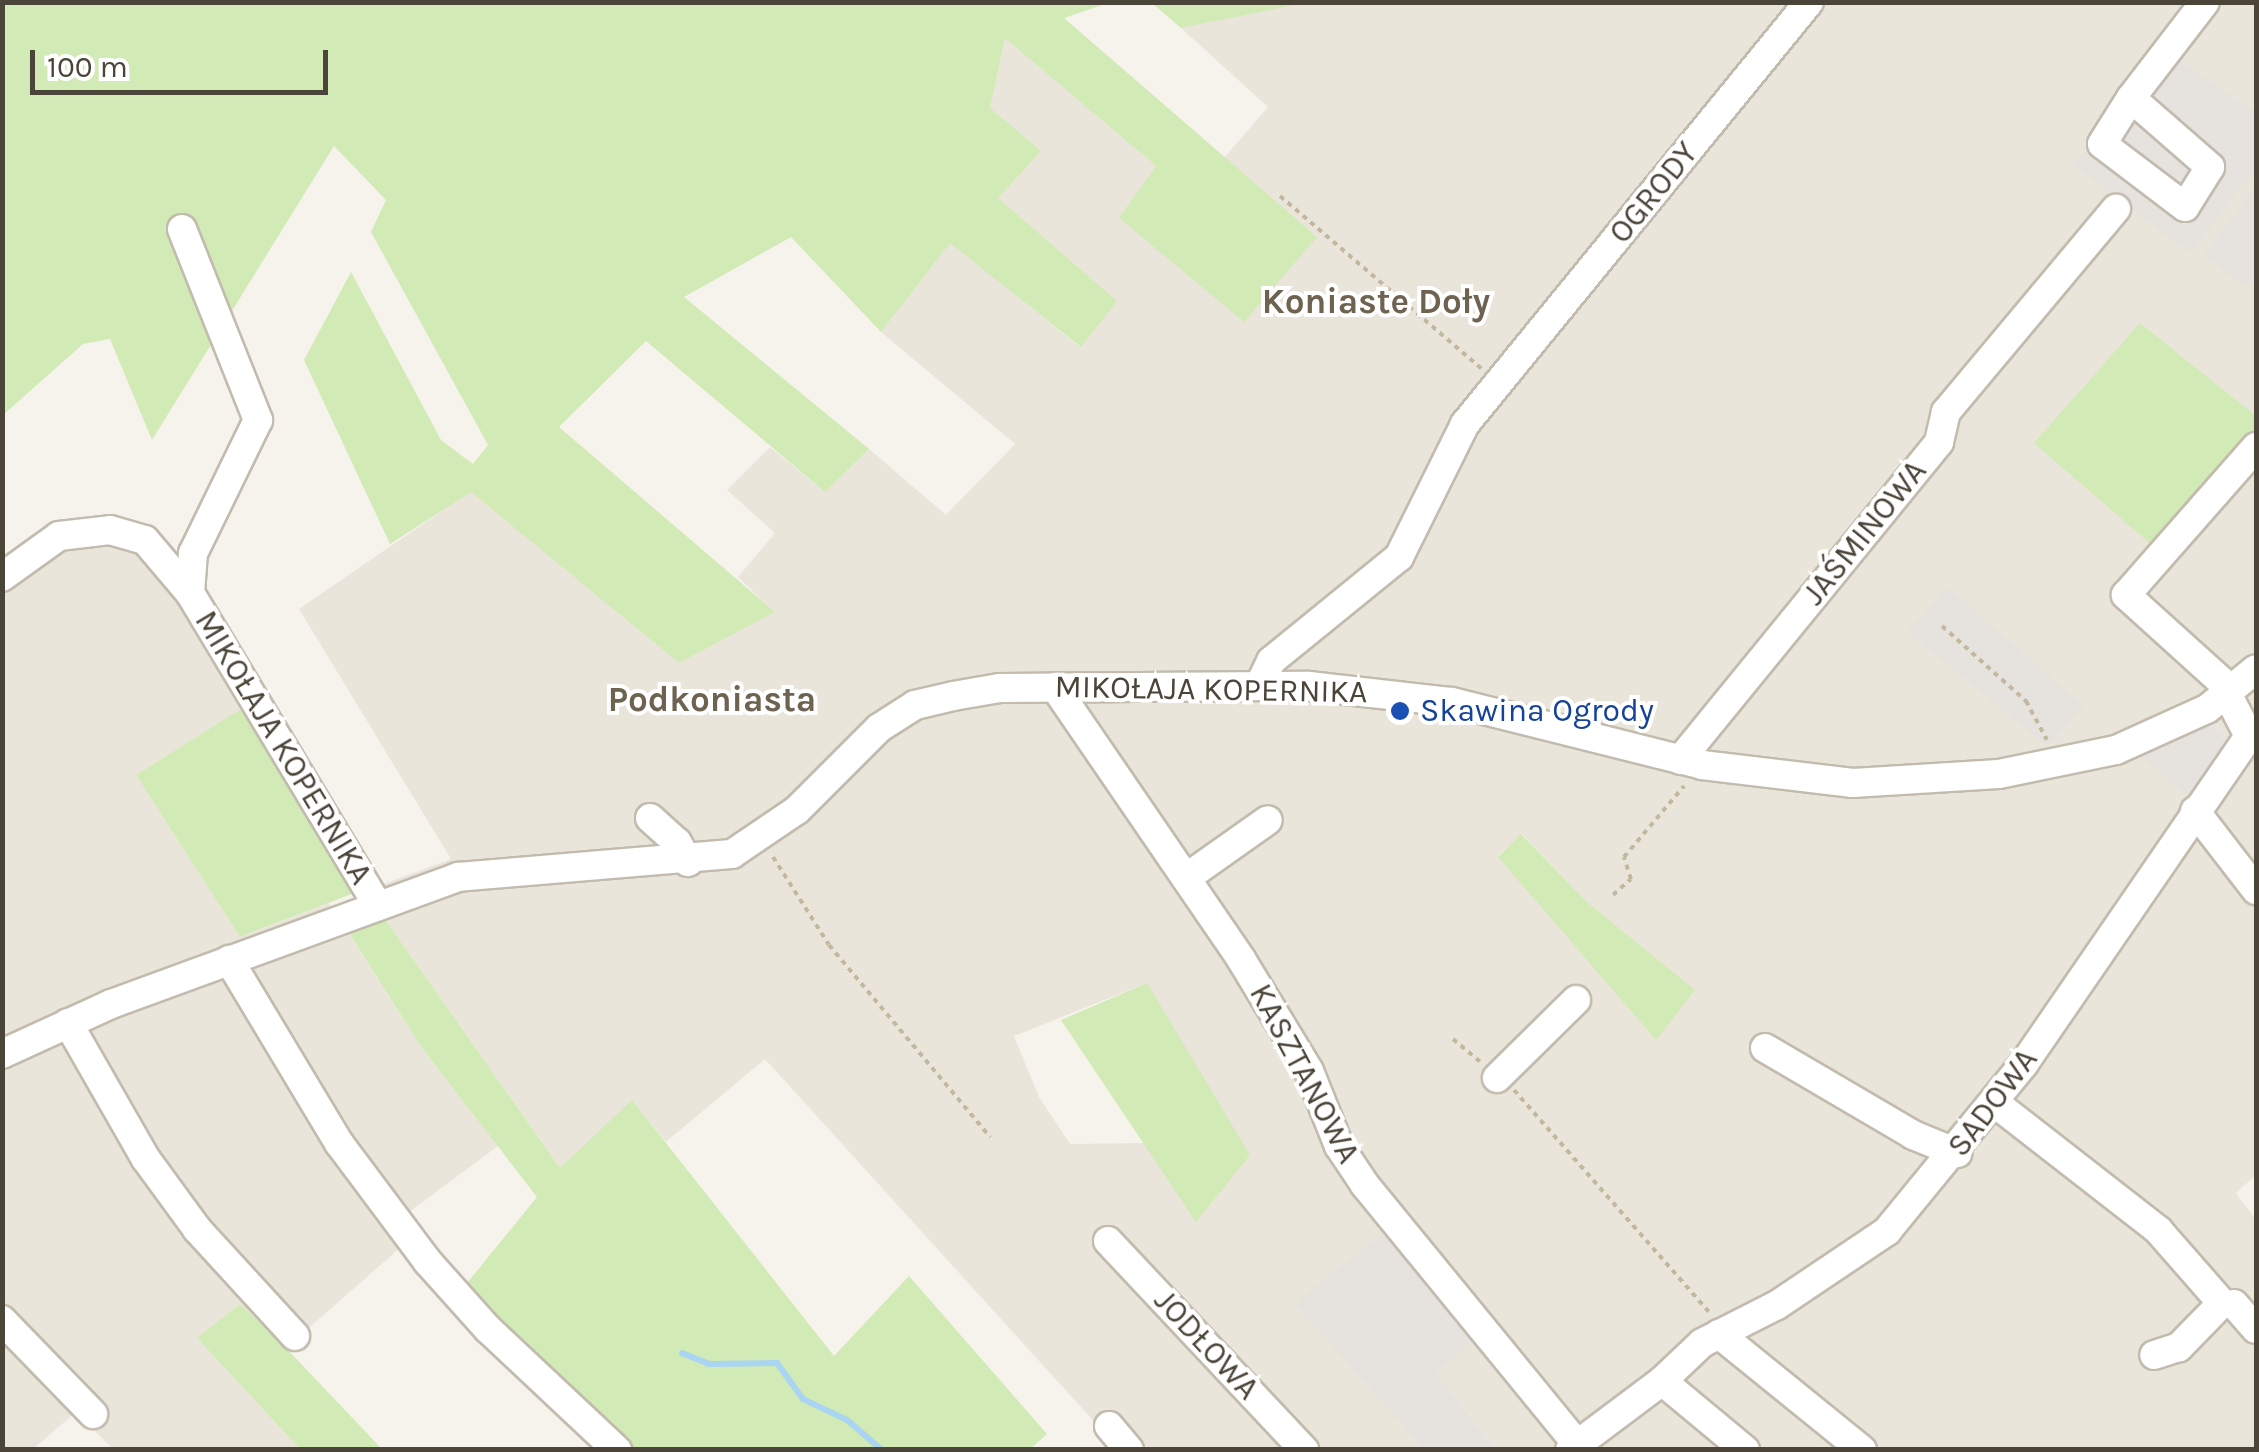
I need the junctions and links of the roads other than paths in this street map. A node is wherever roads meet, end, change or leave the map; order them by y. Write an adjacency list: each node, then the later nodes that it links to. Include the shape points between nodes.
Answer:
1 (1810, 2): 10 (street, OGRODY, via 1465,424 1399,557 1271,661)
2 (2205, 2): 3 (street)
3 (2131, 98)
4 (2116, 209): 14 (street, JAŚMINOWA, via 1946,412 1939,442)
5 (182, 229): 8 (street, MIKOŁAJA KOPERNIKA, via 258,420 194,552)
6 (2256, 447): 12 (street, via 2126,595 2220,680)
7 (2, 577): 8 (street, MIKOŁAJA KOPERNIKA, via 59,536 110,530 145,540)
8 (190, 593): 21 (street, MIKOŁAJA KOPERNIKA)
9 (2256, 669): 12 (street, MIKOŁAJA KOPERNIKA)
10 (1259, 686): 11 (street, MIKOŁAJA KOPERNIKA); 14 (street, MIKOŁAJA KOPERNIKA, via 1452,702)
11 (1055, 688): 18 (street, MIKOŁAJA KOPERNIKA, via 1000,688 915,706 879,728 762,838 732,854); 19 (street, KASZTANOWA)
12 (2228, 696): 13 (street, SADOWA); 14 (street, MIKOŁAJA KOPERNIKA, via 2147,738 1979,776 1853,783)
13 (2250, 730): 15 (street, SADOWA)
14 (1691, 763)
15 (2195, 811): 20 (street); 28 (street, SADOWA)
16 (650, 818): 18 (street)
17 (1268, 820): 19 (street)
18 (688, 862): 21 (street, MIKOŁAJA KOPERNIKA, via 491,872)
19 (1186, 878): 40 (street, KASZTANOWA, via 1310,1071 1340,1146 1365,1185)
20 (2256, 890)
21 (377, 904): 22 (street, MIKOŁAJA KOPERNIKA)
22 (229, 960): 24 (street, MIKOŁAJA KOPERNIKA); 41 (street, via 338,1143 428,1262 488,1330)
23 (1576, 1000): 27 (street)
24 (68, 1023): 26 (street, MIKOŁAJA KOPERNIKA); 35 (street, via 166,1187)
25 (1765, 1048): 29 (street, via 1913,1135)
26 (2, 1054)
27 (1497, 1078)
28 (1995, 1102): 29 (street, SADOWA); 36 (street, via 2158,1230 2222,1303 2179,1347)
29 (1957, 1153): 34 (street, SADOWA, via 1886,1231)
30 (1108, 1242): 43 (street, JODŁOWA)
31 (2234, 1304): 33 (street)
32 (2, 1320): 38 (street)
33 (2256, 1329)
34 (1723, 1332): 37 (street, SADOWA); 45 (street)
35 (295, 1336)
36 (2154, 1355)
37 (1662, 1382): 40 (street, SADOWA); 44 (street)
38 (92, 1414)
39 (1110, 1426): 42 (street)
40 (1573, 1446)
41 (617, 1450)
42 (1129, 1450)
43 (1304, 1450)
44 (1745, 1450)
45 (1862, 1450)

